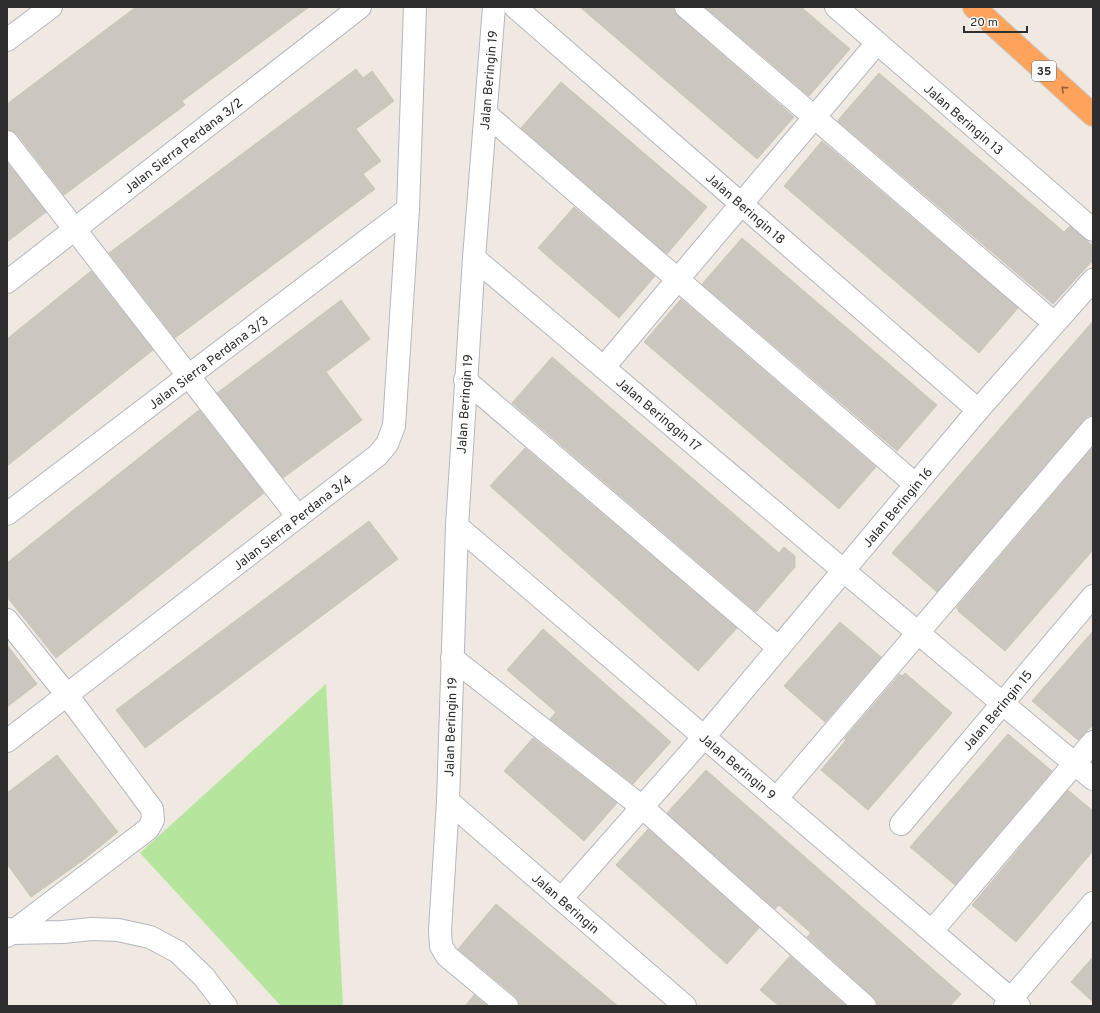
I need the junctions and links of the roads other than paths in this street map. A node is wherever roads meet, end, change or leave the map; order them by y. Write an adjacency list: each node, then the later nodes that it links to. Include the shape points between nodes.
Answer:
1 (50, 7): 9 (street)
2 (360, 7): 17 (street, Jalan Sierra Perdana 3/2)
3 (415, 7): 16 (street, Jalan Sierra Perdana 3/4)
4 (494, 7): 11 (street, Jalan Beringin 19)
5 (515, 7): 15 (street, Jalan Beringin 18)
6 (686, 7): 13 (street)
7 (836, 7): 10 (street, Jalan Beringin 13)
8 (974, 7): 12 (highway, 35, one-way to 8)
9 (7, 40)
10 (878, 43): 13 (street); 18 (street, Jalan Beringin 13)
11 (486, 114): 19 (street, Jalan Beringin 19); 20 (street)
12 (1093, 115)
13 (814, 118): 15 (street); 23 (street)
14 (7, 142): 17 (street)
15 (742, 204): 20 (street); 27 (street, Jalan Beringin 18)
16 (408, 209): 25 (street, Jalan Sierra Perdana 3/3); 31 (street, Jalan Sierra Perdana 3/4, via 394,426 387,444 378,455)
17 (75, 229): 22 (street, Jalan Sierra Perdana 3/2); 25 (street)
18 (1093, 230)
19 (474, 258): 24 (street, Jalan Beringgin 17); 26 (street, Jalan Beringin 19)
20 (678, 280): 24 (street); 29 (street)
21 (1093, 280): 23 (street, Jalan Beringin 16)
22 (7, 282)
23 (1054, 323): 27 (street, Jalan Beringin 16)
24 (604, 367): 33 (street, Jalan Beringgin 17)
25 (188, 376): 30 (street, Jalan Sierra Perdana 3/3); 31 (street)
26 (465, 380): 32 (street, Jalan Beringin 19); 37 (street)
27 (978, 410): 29 (street, Jalan Beringin 16)
28 (1093, 428): 36 (street)
29 (916, 485): 33 (street, Jalan Beringin 16)
30 (7, 514)
31 (298, 517): 39 (street, Jalan Sierra Perdana 3/4)
32 (456, 526): 38 (street, Jalan Beringin 19); 41 (street, Jalan Beringin 9)
33 (844, 571): 36 (street, Jalan Beringgin 17); 37 (street, Jalan Beringin 16)
34 (1093, 596): 40 (street, Jalan Beringin 15)
35 (7, 620): 39 (street)
36 (918, 633): 40 (street, Jalan Beringgin 17); 46 (street)
37 (779, 648): 41 (street, Jalan Beringin 16)
38 (452, 658): 47 (street, Jalan Beringin 19); 48 (street)
39 (67, 695): 42 (street, Jalan Sierra Perdana 3/4); 53 (street, via 152,809 153,820 148,829)
40 (1002, 703): 44 (street, Jalan Beringgin 17); 49 (street, Jalan Beringin 15)
41 (704, 737): 46 (street, Jalan Beringin 9); 48 (street, Jalan Beringin 16)
42 (7, 741)
43 (1093, 742): 44 (street)
44 (1075, 764): 45 (street, Jalan Beringgin 17); 52 (street)
45 (1093, 779)
46 (776, 799): 52 (street, Jalan Beringin 9)
47 (448, 801): 50 (street, Jalan Beringin); 56 (street, Jalan Beringin 19, via 441,946 447,956)
48 (642, 807): 50 (street, Jalan Beringin 16); 58 (street)
49 (901, 824)
50 (561, 899): 57 (street, Jalan Beringin)
51 (1091, 911): 54 (street)
52 (932, 931): 54 (street, Jalan Beringin 9)
53 (8, 932): 55 (street, via 99,929 150,937 178,952 204,977)
54 (1012, 1004)
55 (226, 1006)
56 (507, 1006)
57 (685, 1006)
58 (865, 1006)

